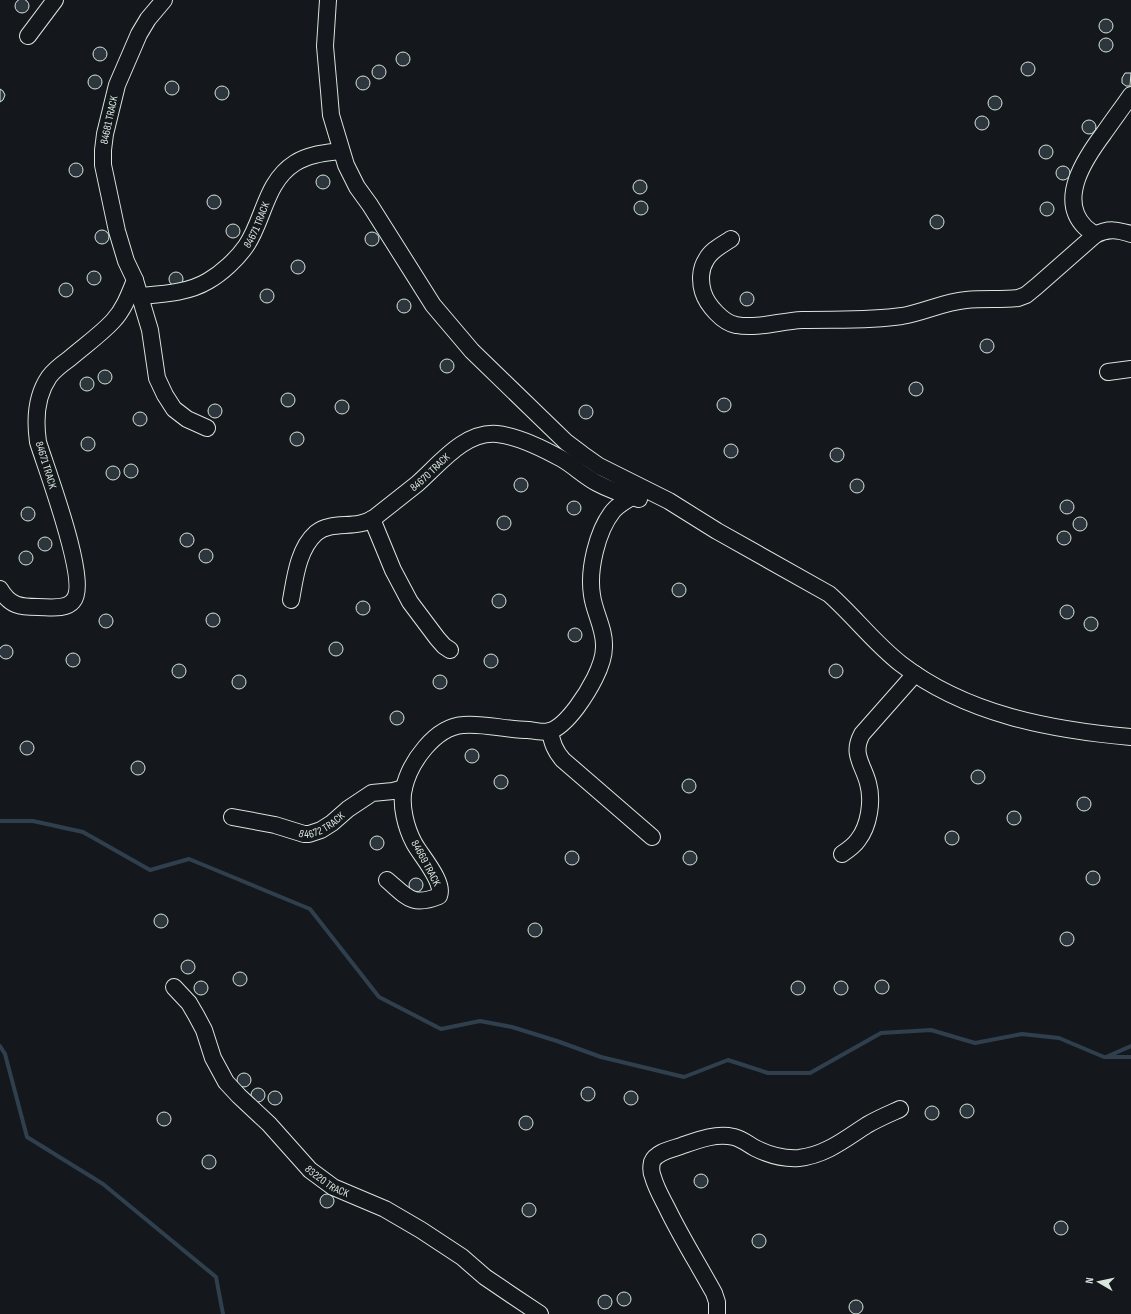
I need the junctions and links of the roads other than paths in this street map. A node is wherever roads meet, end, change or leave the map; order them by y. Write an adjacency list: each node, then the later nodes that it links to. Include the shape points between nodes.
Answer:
1 (55, 0): 4 (street)
2 (164, 0): 10 (street, 84681 TRACK, via 148,18 122,74 109,113 103,150 103,165 117,230 126,261)
3 (328, 0): 6 (street, via 324,46 332,115)
4 (28, 36)
5 (1131, 95): 8 (street, via 1089,153 1077,178 1075,210 1085,227)
6 (341, 151): 11 (street, 84671 TRACK, via 303,159 283,173 266,201 246,246 208,282 171,293); 16 (street, via 357,187 432,305 472,351 566,442 599,466)
7 (1131, 234): 8 (street, via 1111,230)
8 (1095, 235): 9 (street, via 1026,295 1018,298 966,300 921,312 889,317 801,320 750,326 727,322 707,301 703,292 702,267 710,253)
9 (731, 239)
10 (135, 280): 11 (street, 84681 TRACK); 18 (street, 84671 TRACK, via 125,304 114,320 56,370 49,378 38,401 38,442 65,523 78,583 76,597 68,605 60,607 23,607 9,600)
11 (140, 296): 14 (street, 84681 TRACK, via 150,330 155,372 165,395 181,416)
12 (1131, 368): 13 (street)
13 (1108, 372)
14 (207, 428)
15 (632, 497): 16 (street, 84670 TRACK, via 653,502); 17 (street, 84670 TRACK, via 584,476 563,460 530,444 512,437 487,434 446,455 418,483); 22 (street, via 614,510 607,520 592,567 592,595 604,636 602,659 577,707)
16 (669, 501): 21 (street, via 829,594 899,662)
17 (372, 519): 19 (street, via 354,525 322,529 316,534 308,543 301,558); 20 (street, via 393,570 410,602 437,638)
18 (0, 589)
19 (290, 600)
20 (450, 650)
21 (915, 674): 23 (street, via 968,703 1000,714 1063,729); 27 (street, via 858,741 857,752 868,783 869,809 859,839)
22 (550, 731): 24 (street, 84669 TRACK, via 461,725 443,732 426,746 416,759); 26 (street, via 553,746 563,760)
23 (1131, 737)
24 (404, 788): 25 (street, 84672 TRACK, via 372,793 332,823 309,834); 28 (street, 84669 TRACK, via 408,828 414,844 440,886 440,894 426,900 414,900)
25 (232, 817)
26 (652, 837)
27 (842, 854)
28 (387, 880)
29 (174, 987): 31 (street, 83220 TRACK, via 196,1015 213,1058 226,1082 269,1124 310,1170 333,1187 385,1209 421,1230)
30 (900, 1109): 32 (street, via 832,1148 809,1157 776,1156 734,1137 718,1136 700,1139 656,1157 651,1167 655,1185 714,1293)
31 (540, 1314)
32 (717, 1314)

